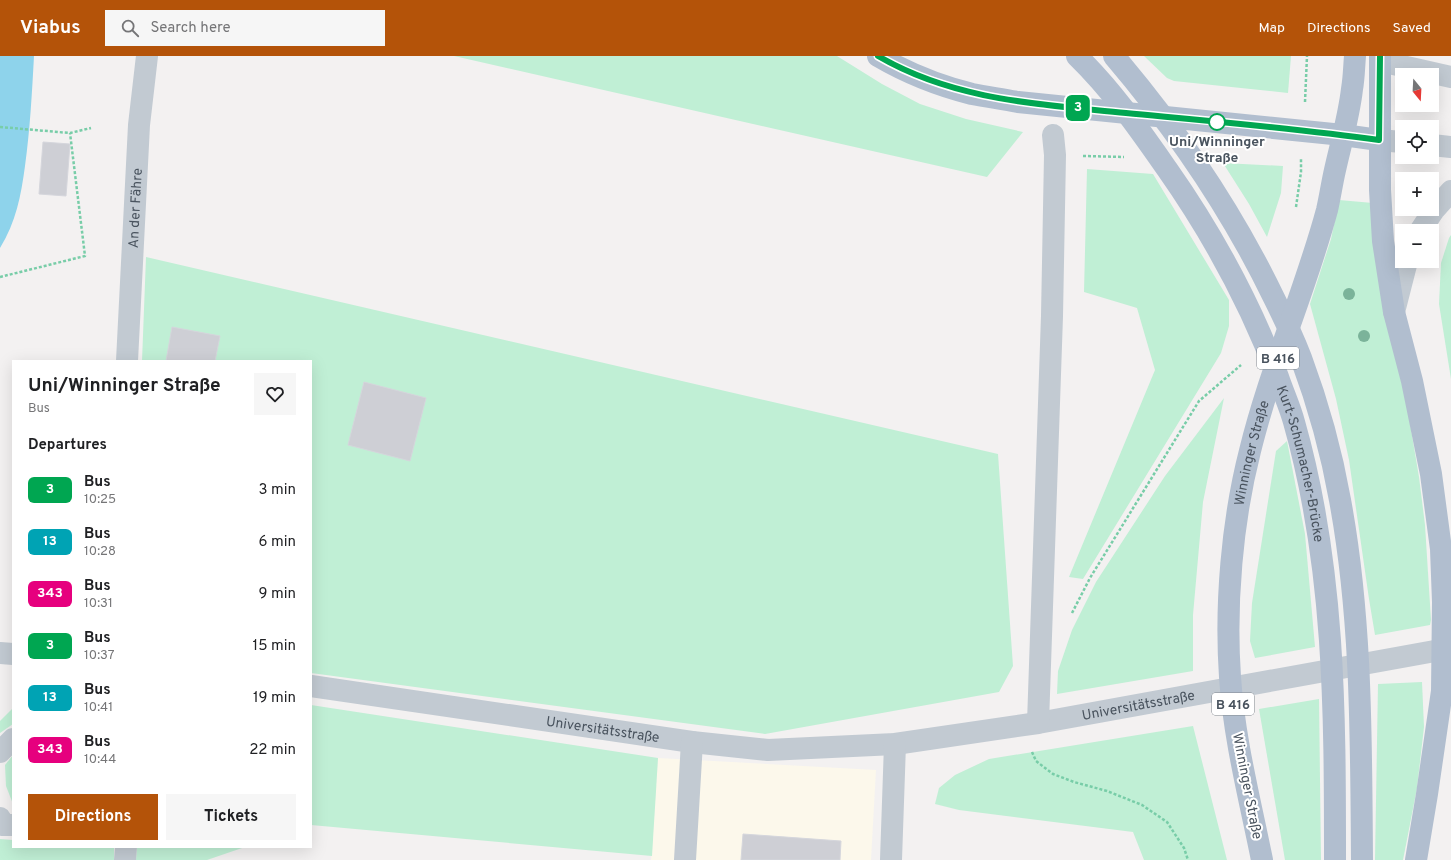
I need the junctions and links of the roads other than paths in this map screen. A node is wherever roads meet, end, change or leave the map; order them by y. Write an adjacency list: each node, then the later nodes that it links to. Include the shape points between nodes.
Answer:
1 (147, 56): 18 (street, An der Fähre, via 139,125)
2 (878, 56): 9 (main road, via 926,79 973,94 1018,102)
3 (1077, 56): 33 (main road, Kurt-Schumacher-Brücke, via 1120,104 1182,191 1204,227 1235,281 1265,342 1293,420 1307,474 1326,591 1335,763)
4 (1114, 56): 34 (main road, Kurt-Schumacher-Brücke, via 1148,96 1228,212 1292,335 1322,424 1342,513 1357,638 1362,766)
5 (1355, 56): 9 (main road, Winninger Straße / B 416)
6 (1374, 58): 7 (street); 10 (main road)
7 (1451, 77)
8 (1054, 135): 23 (street, via 1052,316)
9 (1343, 135): 10 (main road); 32 (main road, Winninger Straße / B 416, via 1327,210 1266,394 1250,452 1233,546 1228,642 1230,677 1241,755)
10 (1379, 140): 11 (street); 17 (main road, via 1383,241)
11 (1395, 141)
12 (1439, 146): 13 (street)
13 (1451, 147)
14 (1451, 191): 15 (street)
15 (1425, 224)
16 (1405, 268): 17 (street)
17 (1394, 312): 35 (main road, via 1412,381 1431,474 1441,549 1444,602 1442,691)
18 (127, 360)
19 (1451, 648): 23 (street, Universitätsstraße)
20 (0, 652): 21 (street)
21 (12, 654)
22 (312, 686): 25 (street, Universitätsstraße)
23 (1038, 723): 26 (street, Universitätsstraße)
24 (12, 740): 27 (street)
25 (692, 742): 26 (street, Universitätsstraße, via 768,750); 30 (street)
26 (896, 744): 31 (street)
27 (0, 752)
28 (126, 848): 29 (street)
29 (125, 860)
30 (685, 860)
31 (890, 860)
32 (1262, 860)
33 (1335, 860)
34 (1362, 860)
35 (1416, 860)

